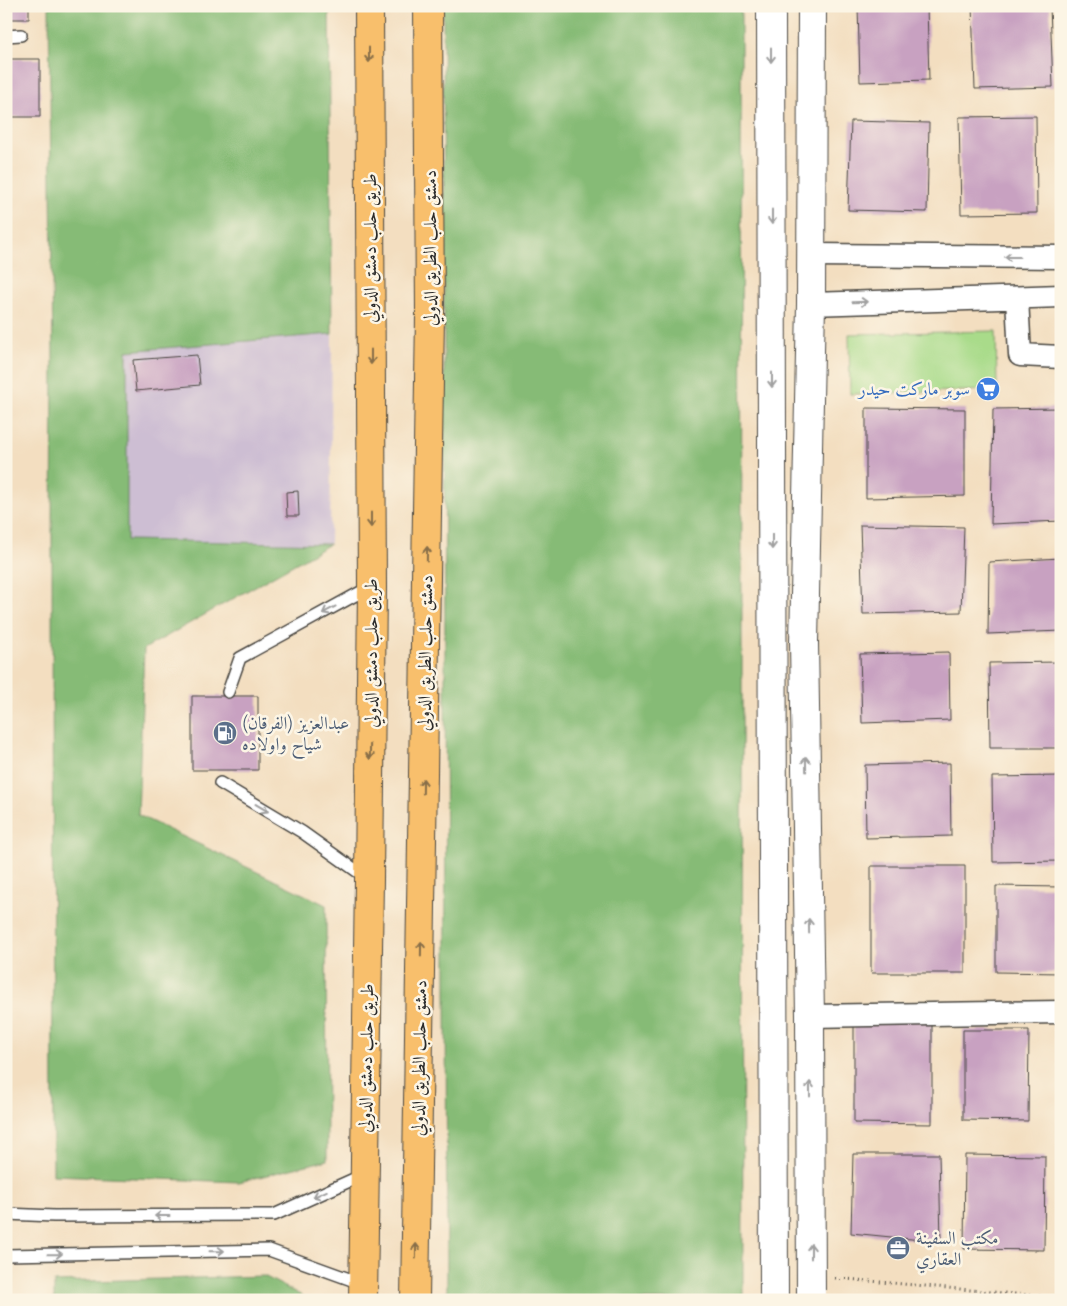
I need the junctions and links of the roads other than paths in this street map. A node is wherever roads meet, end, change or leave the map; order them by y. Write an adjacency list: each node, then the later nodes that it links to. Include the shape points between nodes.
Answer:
1 (369, 6): 13 (highway, طريق حلب دمشق الدولي, one-way to 13)
2 (428, 6): 24 (highway, دمشق حلب الطريق الدولي, one-way to 2, via 430,315)
3 (771, 6): 25 (street, one-way to 25)
4 (812, 6): 7 (street)
5 (21, 35): 6 (lane)
6 (6, 36)
7 (812, 255): 8 (street, one-way to 7); 11 (street)
8 (1061, 257)
9 (1061, 296): 10 (street)
10 (1017, 298): 11 (street, one-way to 10); 12 (street, via 1020,355)
11 (811, 304): 18 (street, one-way to 11, via 804,644)
12 (1061, 357)
13 (372, 587): 14 (lane, one-way to 14, via 240,658); 16 (highway, طريق حلب دمشق الدولي, one-way to 16)
14 (228, 692)
15 (220, 783): 16 (lane, one-way to 16, via 302,832)
16 (369, 880): 19 (highway, طريق حلب دمشق الدولي)
17 (1061, 1012): 18 (street)
18 (810, 1016): 22 (street, one-way to 18)
19 (364, 1174): 20 (lane, one-way to 20, via 274,1215); 23 (highway, طريق حلب دمشق الدولي)
20 (6, 1214)
21 (6, 1254): 23 (lane, one-way to 23, via 269,1250)
22 (811, 1288)
23 (363, 1292)
24 (415, 1300)
25 (774, 1300)

